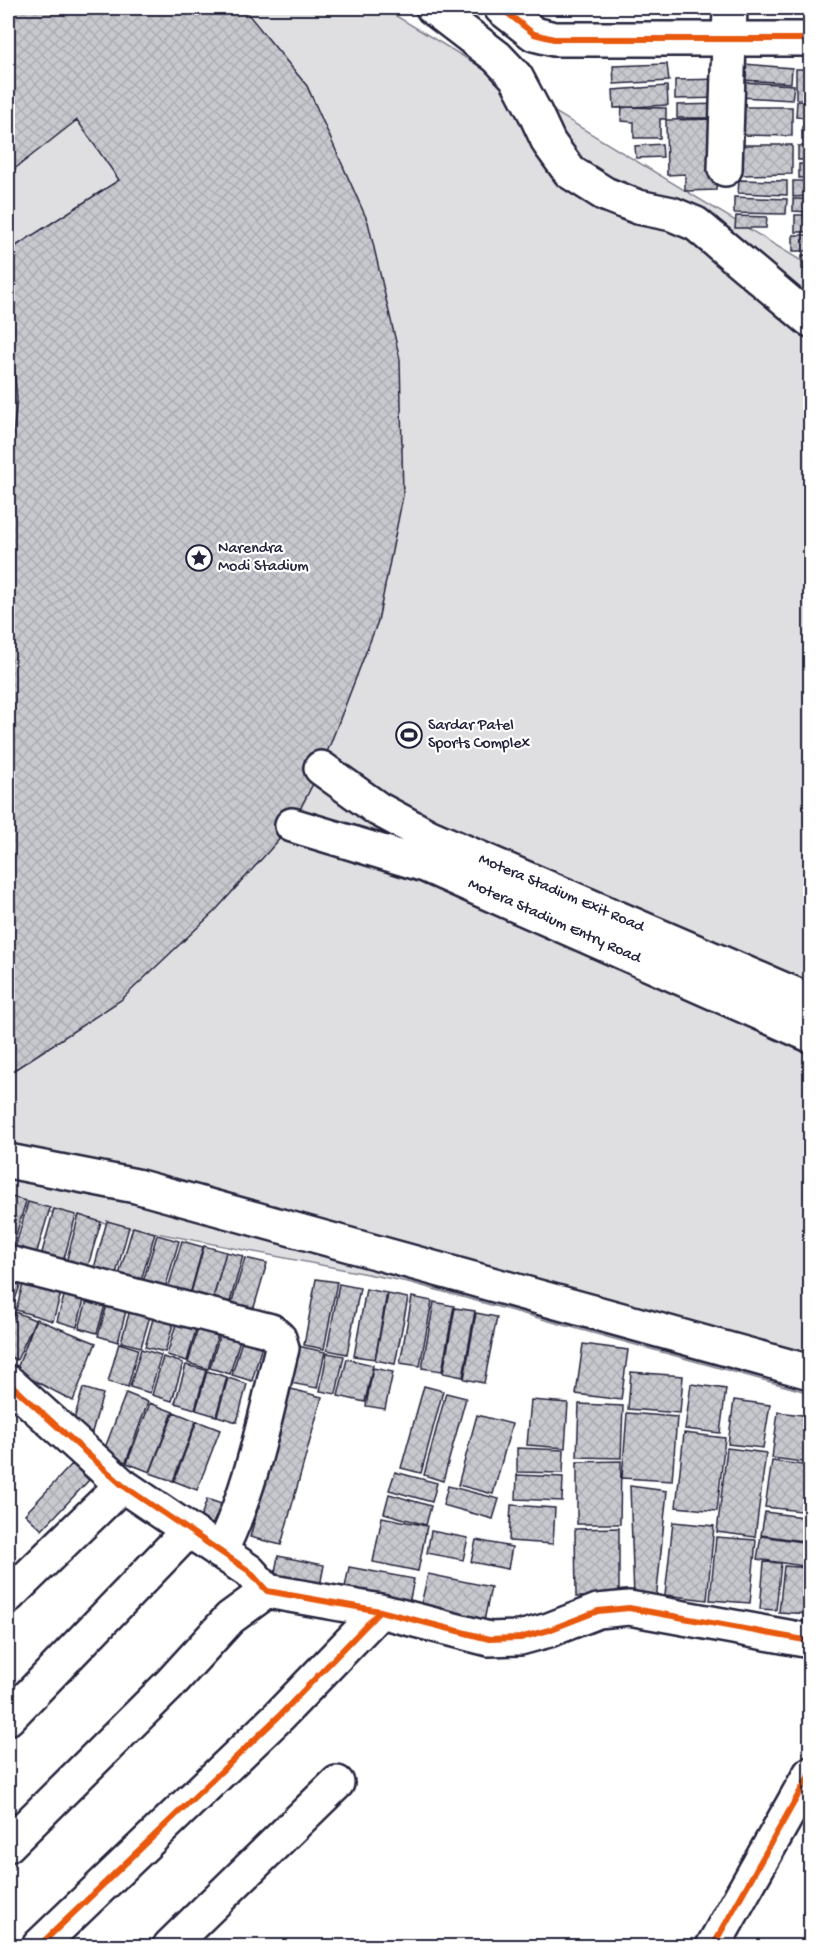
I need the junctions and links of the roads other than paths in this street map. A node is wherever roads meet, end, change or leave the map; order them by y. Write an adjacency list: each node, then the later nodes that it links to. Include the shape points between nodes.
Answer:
1 (433, 8): 6 (street, via 497,57 516,77 549,143 570,172 605,194 696,224)
2 (501, 8): 3 (street, via 534,34 554,39)
3 (730, 23): 4 (street); 5 (street)
4 (810, 39)
5 (725, 169)
6 (810, 320)
7 (321, 768): 9 (street, Motera Stadium Exit Road, via 378,809 430,837)
8 (292, 825): 10 (street, Motera Stadium Entry Road, via 425,865)
9 (810, 1001)
10 (810, 1035)
11 (8, 1161): 13 (street, via 136,1185)
12 (8, 1263): 17 (street, via 271,1331 279,1338 282,1348 255,1460 234,1524)
13 (810, 1372)
14 (8, 1382): 15 (street)
15 (122, 1485): 16 (street); 19 (street)
16 (188, 1531): 17 (street); 22 (street)
17 (220, 1552): 18 (street, via 249,1571)
18 (267, 1591): 20 (street); 25 (street, via 230,1618 169,1685)
19 (8, 1596)
20 (380, 1611): 21 (street, via 489,1639 520,1638 598,1611 629,1608); 26 (street, via 279,1716)
21 (810, 1641)
22 (8, 1718)
23 (810, 1774): 28 (street)
24 (337, 1783): 27 (street)
25 (8, 1845)
26 (39, 1947)
27 (170, 1947)
28 (713, 1947)

